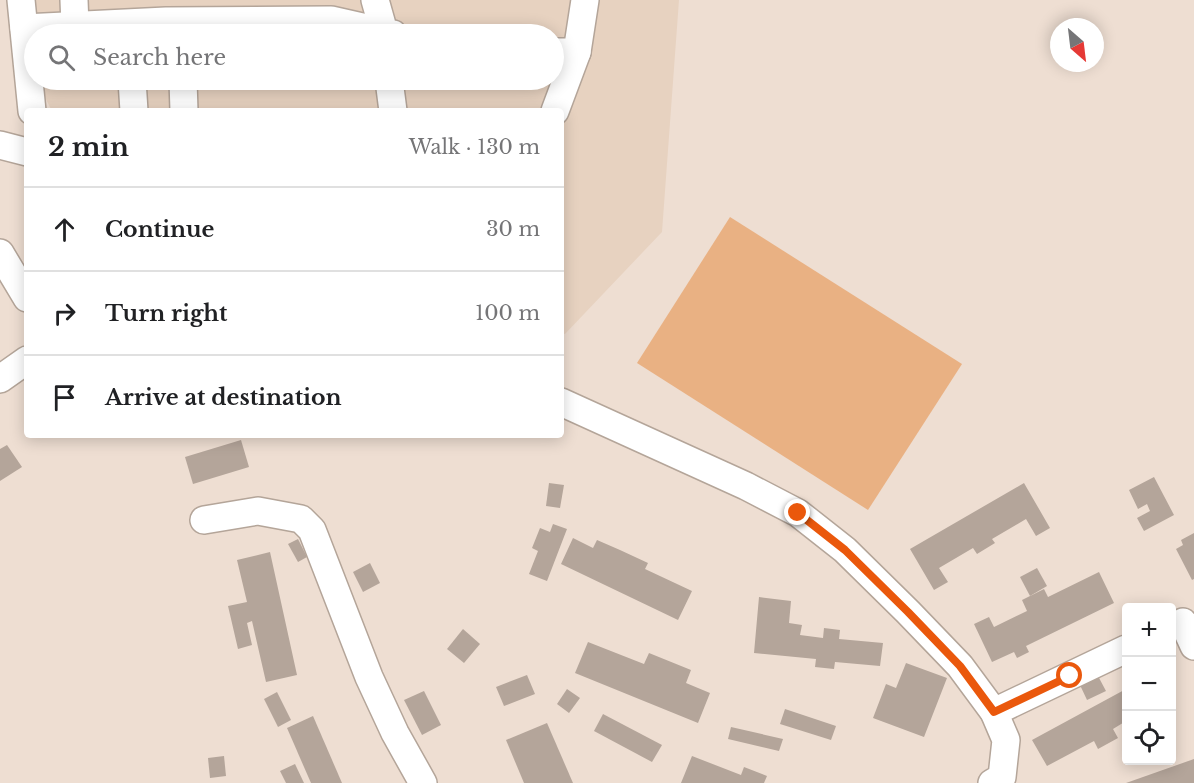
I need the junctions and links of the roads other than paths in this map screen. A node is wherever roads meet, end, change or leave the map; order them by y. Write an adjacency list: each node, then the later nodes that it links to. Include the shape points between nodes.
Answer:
1 (21, 0): 12 (street)
2 (375, 0): 11 (street)
3 (585, 0): 13 (street)
4 (235, 10): 5 (street); 7 (street)
5 (292, 10): 10 (street)
6 (75, 13): 8 (street); 9 (street)
7 (180, 18): 8 (street)
8 (128, 19)
9 (38, 24)
10 (347, 24)
11 (383, 24)
12 (24, 28)
13 (565, 52)
14 (30, 90): 19 (street)
15 (133, 90): 20 (street)
16 (183, 90): 21 (street)
17 (390, 90): 22 (street)
18 (559, 90): 23 (street)
19 (32, 108)
20 (134, 108)
21 (184, 108)
22 (393, 108)
23 (556, 108)
24 (0, 145): 25 (street)
25 (24, 151)
26 (0, 253): 27 (street)
27 (24, 293)
28 (24, 362): 29 (street)
29 (0, 379)
30 (564, 403): 33 (street, via 798,513 845,550 908,612 960,666)
31 (204, 519): 35 (street, via 258,511 301,519 312,530 369,677)
32 (1122, 651): 33 (street)
33 (994, 712): 34 (street, via 1006,740)
34 (1000, 781)
35 (423, 783)

